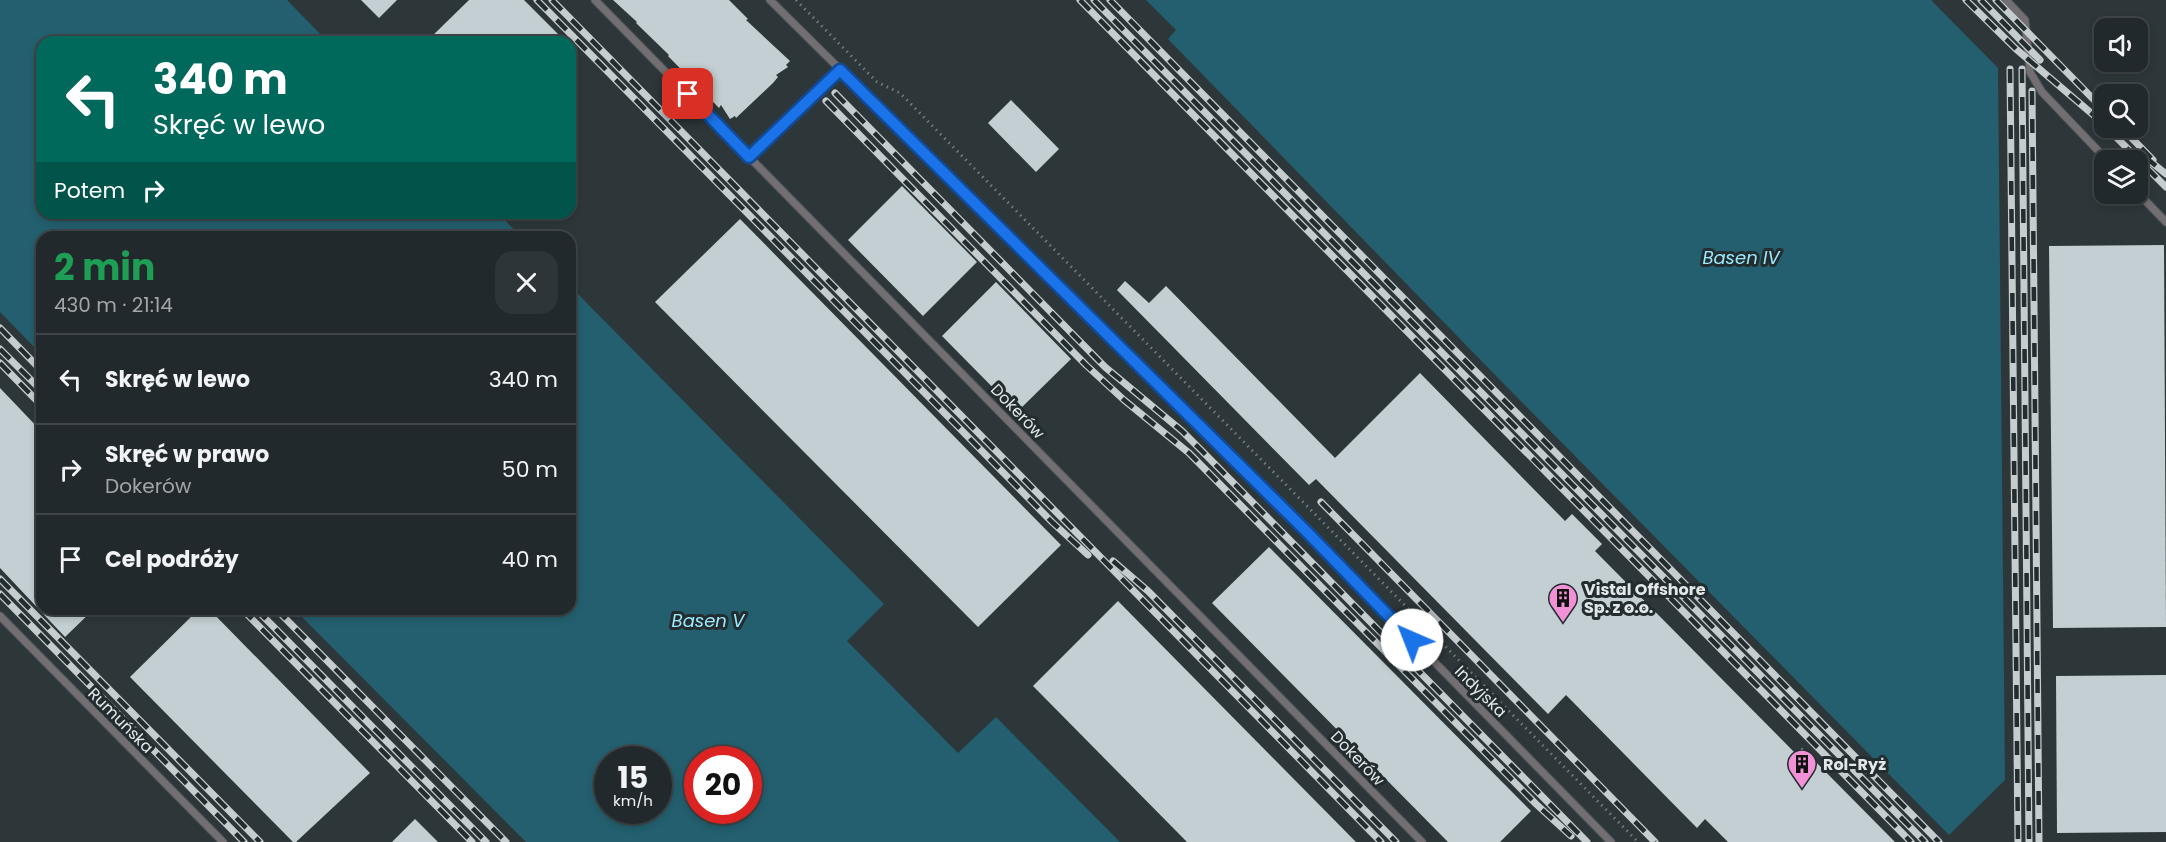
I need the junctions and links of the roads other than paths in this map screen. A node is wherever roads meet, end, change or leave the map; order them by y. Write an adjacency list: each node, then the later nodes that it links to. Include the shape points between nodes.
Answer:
1 (595, 0): 6 (lane, Dokerów)
2 (770, 0): 4 (lane, Indyjska)
3 (2006, 0): 5 (lane, via 2025,20 2030,72 2042,92)
4 (840, 70): 6 (lane); 12 (lane, Indyjska, via 1305,530)
5 (2097, 150)
6 (749, 157): 11 (lane, Dokerów)
7 (2148, 203): 8 (lane)
8 (2166, 222)
9 (0, 616): 10 (lane, Rumuńska)
10 (223, 842)
11 (1422, 842)
12 (1611, 842)

